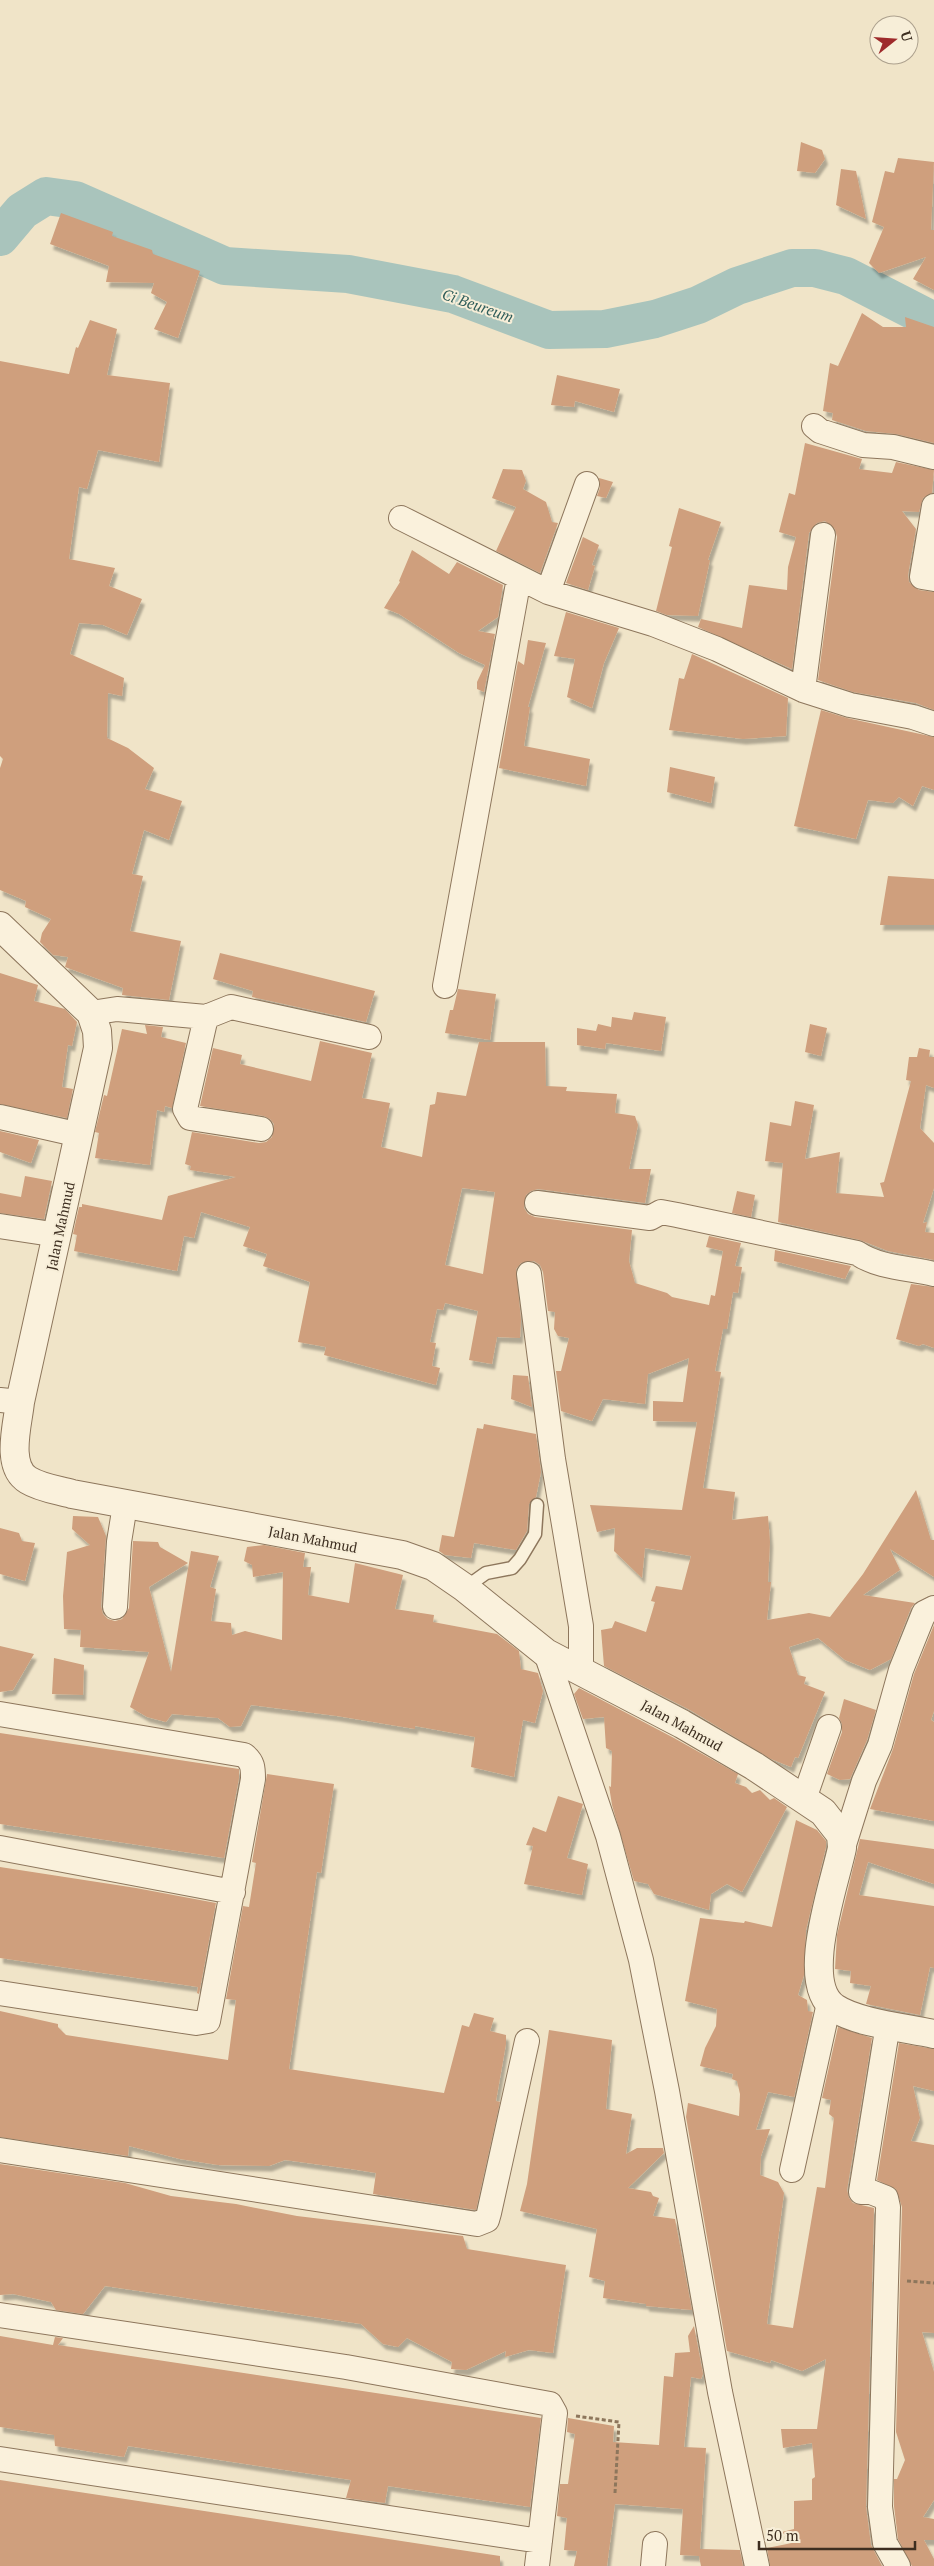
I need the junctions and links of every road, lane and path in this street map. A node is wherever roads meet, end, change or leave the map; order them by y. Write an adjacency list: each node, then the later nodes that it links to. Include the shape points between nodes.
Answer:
1 (814, 426): 2 (street, via 863,445 893,447)
2 (934, 457)
3 (586, 484): 10 (street)
4 (934, 506): 7 (street)
5 (401, 518): 8 (street)
6 (823, 535): 11 (street)
7 (931, 550): 9 (street, via 922,576)
8 (520, 578): 10 (street); 14 (street)
9 (934, 578)
10 (548, 592): 11 (street, via 653,624 717,649)
11 (803, 690): 12 (street, via 850,705)
12 (934, 724)
13 (0, 926): 15 (street)
14 (445, 986)
15 (91, 1013): 16 (street, via 117,1009); 20 (street, Jalan Mahmud, via 98,1048)
16 (206, 1016): 17 (street, via 231,1007); 19 (street, via 186,1114 190,1118)
17 (368, 1037)
18 (0, 1117): 20 (street)
19 (261, 1130)
20 (80, 1135): 23 (street, Jalan Mahmud)
21 (537, 1203): 25 (street, via 650,1218 661,1212 857,1253 878,1264)
22 (0, 1226): 23 (street)
23 (58, 1235): 26 (street, Jalan Mahmud)
24 (529, 1274): 33 (street, via 553,1459 581,1626)
25 (934, 1274)
26 (10, 1401): 27 (street, Jalan Mahmud, via 14,1453 26,1479 72,1494)
27 (125, 1505): 29 (street, Jalan Mahmud, via 411,1558 433,1566); 30 (street)
28 (536, 1506): 29 (lane, via 535,1534 512,1568 486,1573)
29 (465, 1588): 32 (street, Jalan Mahmud)
30 (115, 1607)
31 (934, 1608): 38 (street, via 924,1613 901,1670 880,1745 864,1781)
32 (546, 1653): 33 (street, Jalan Mahmud); 53 (street, via 608,1836 640,1960 667,2091 720,2392)
33 (581, 1671): 36 (street, Jalan Mahmud, via 690,1729)
34 (0, 1714): 39 (street, via 244,1755 253,1766 253,1779)
35 (829, 1726): 36 (street)
36 (804, 1799): 38 (street, Jalan Mahmud, via 832,1821 841,1835)
37 (0, 1848): 39 (street)
38 (842, 1851): 41 (street, Jalan Mahmud, via 819,1948 821,1984)
39 (233, 1892): 40 (street, via 208,2021 203,2024)
40 (0, 1993)
41 (829, 2003): 42 (street, via 849,2015); 46 (street)
42 (888, 2024): 43 (street); 54 (street, via 861,2192 886,2198 888,2207 880,2507 885,2543)
43 (934, 2034)
44 (527, 2041): 45 (street, via 489,2214 487,2220 477,2224)
45 (0, 2150)
46 (792, 2170)
47 (0, 2315): 48 (street, via 346,2367 550,2404)
48 (555, 2413): 50 (path, via 619,2422); 51 (street)
49 (0, 2459): 51 (street)
50 (615, 2492)
51 (540, 2541): 52 (street)
52 (538, 2566)
53 (756, 2566)
54 (898, 2566)

